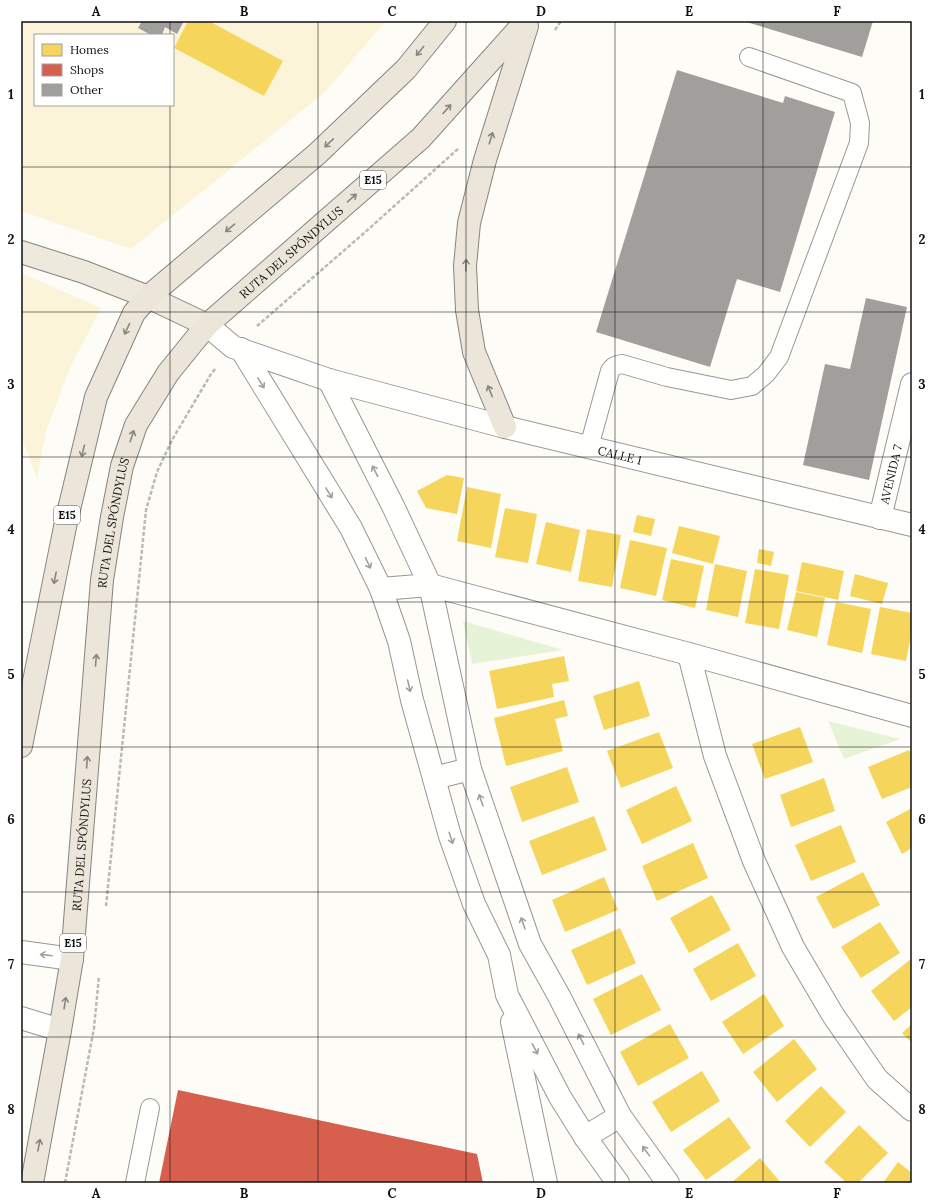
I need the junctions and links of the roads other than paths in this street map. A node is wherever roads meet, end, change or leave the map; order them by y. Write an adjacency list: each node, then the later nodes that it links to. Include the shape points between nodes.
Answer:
1 (445, 21): 5 (highway, E15, one-way to 5, via 406,69 317,154)
2 (527, 21): 6 (highway, RUTA DEL SPÓNDYLUS / E15, one-way to 2, via 421,138); 10 (highway, one-way to 2, via 474,352 467,310 466,266 469,223)
3 (749, 57): 11 (lane, via 852,93 860,123 859,143 779,357 766,374 752,386 731,390 667,378 622,364 616,365 610,371)
4 (21, 252): 5 (main road, via 84,272)
5 (148, 298): 6 (main road); 18 (highway, E15, one-way to 18, via 134,313 96,396 66,522)
6 (207, 325): 7 (street); 24 (highway, RUTA DEL SPÓNDYLUS / E15, one-way to 6, via 102,580 122,466 136,424 168,373)
7 (237, 348): 8 (street, CALLE 1); 15 (street, one-way to 15, via 351,528)
8 (329, 380): 10 (street, CALLE 1); 14 (street, one-way to 8)
9 (912, 384): 12 (street, AVENIDA 7)
10 (505, 427): 11 (street, CALLE 1)
11 (589, 447): 12 (street, CALLE 1)
12 (880, 518): 13 (street, CALLE 1)
13 (912, 526)
14 (430, 585): 15 (street); 16 (street); 19 (street)
15 (381, 589): 20 (street, one-way to 20, via 399,641 412,700)
16 (689, 654): 17 (street); 29 (street, via 715,756 754,860 793,947 833,1015 877,1079)
17 (912, 716)
18 (21, 746)
19 (470, 769): 20 (street); 21 (street, one-way to 19)
20 (434, 778): 23 (street, one-way to 23, via 450,836 474,904)
21 (530, 944): 23 (street); 30 (street, one-way to 21)
22 (21, 952): 24 (street, one-way to 22)
23 (499, 955): 25 (street)
24 (72, 959): 27 (highway, RUTA DEL SPÓNDYLUS / E15, one-way to 24)
25 (507, 995): 31 (street, one-way to 31, via 560,1097); 34 (street)
26 (21, 1018): 27 (street)
27 (60, 1030): 32 (highway, RUTA DEL SPÓNDYLUS / E15, one-way to 27)
28 (150, 1108): 33 (lane)
29 (912, 1110)
30 (620, 1116): 31 (street); 36 (street, one-way to 30)
31 (585, 1137): 35 (street)
32 (32, 1183)
33 (135, 1183)
34 (546, 1183)
35 (618, 1183)
36 (668, 1183)

